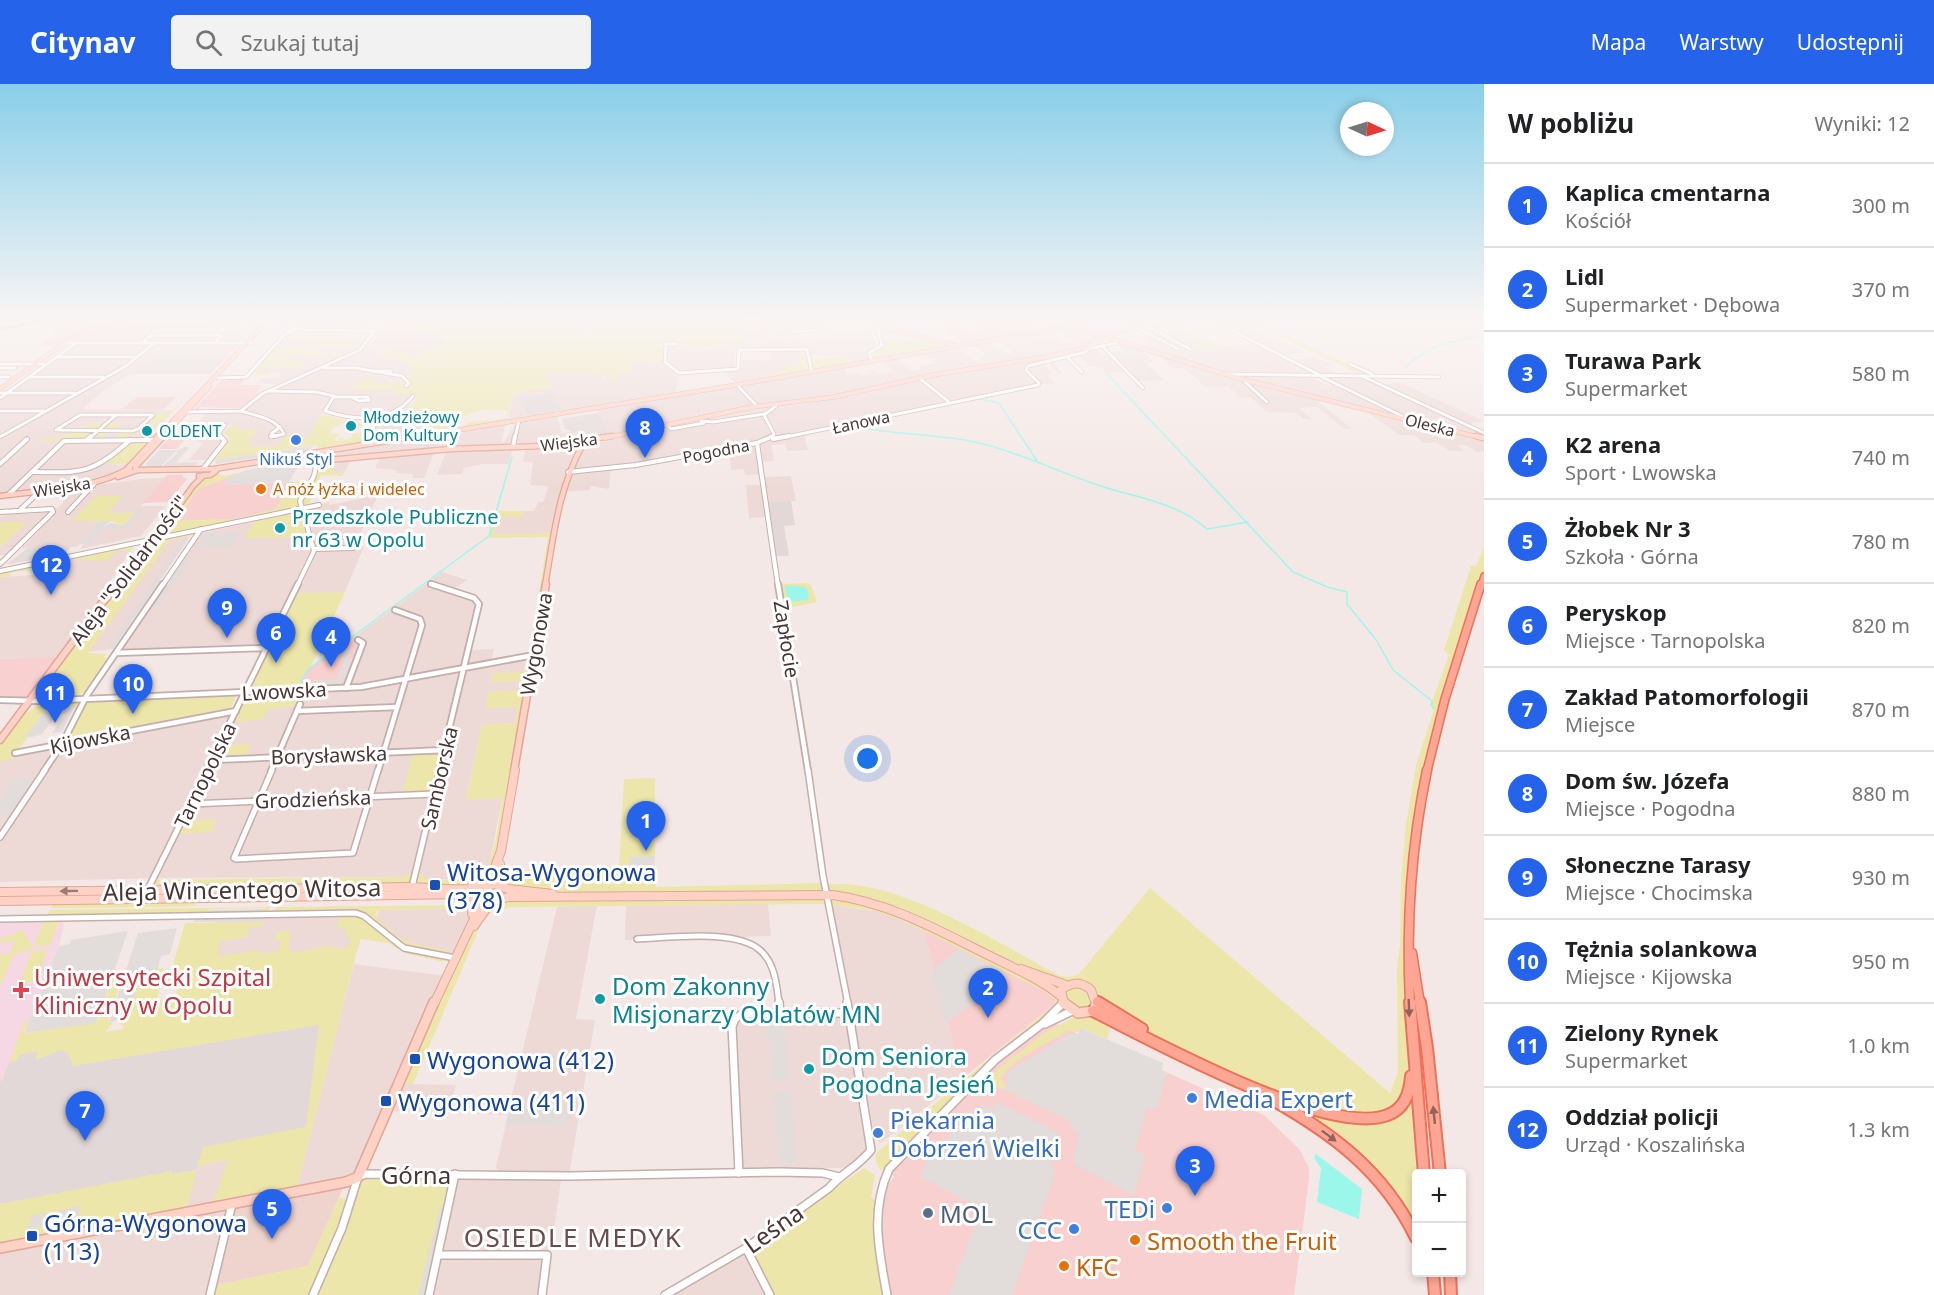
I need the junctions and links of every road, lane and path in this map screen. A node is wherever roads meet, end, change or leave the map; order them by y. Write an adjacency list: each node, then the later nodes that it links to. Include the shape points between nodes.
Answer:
1 (18, 376): 27 (street)
2 (217, 376): 42 (street)
3 (220, 376): 21 (street)
4 (247, 376): 21 (street)
5 (304, 376): 28 (street)
6 (397, 376): 25 (street, via 405,377 409,383)
7 (792, 376): 24 (street)
8 (935, 376): 22 (street, Wiejska)
9 (1033, 376): 60 (street, Łanowa, via 1038,385)
10 (1131, 376): 26 (street)
11 (1227, 376): 23 (street, Oleska)
12 (1319, 376): 46 (street)
13 (1340, 376): 14 (street)
14 (1361, 376): 15 (street); 55 (street)
15 (1375, 376): 16 (street)
16 (1439, 376)
17 (0, 377): 18 (street)
18 (9, 377)
19 (30, 377): 20 (street); 29 (street)
20 (106, 377): 30 (street)
21 (218, 378): 42 (street)
22 (919, 378): 35 (street); 37 (street, Wiejska, via 843,395)
23 (1243, 380): 36 (street); 46 (street, Oleska)
24 (737, 385): 38 (street); 47 (street)
25 (406, 386)
26 (1143, 388)
27 (0, 390): 29 (street)
28 (268, 391): 32 (street, via 316,392); 41 (street)
29 (7, 393): 30 (street); 34 (street)
30 (78, 393): 40 (street)
31 (413, 396): 45 (street, via 401,412)
32 (335, 397): 33 (street); 45 (street, via 325,411 348,418)
33 (351, 397): 33 (street, via 361,402 370,399 366,397)
34 (0, 398)
35 (948, 401)
36 (1267, 402)
37 (775, 404): 38 (street, Wiejska); 43 (street)
38 (757, 406): 48 (street, Wiejska)
39 (0, 411): 40 (street)
40 (47, 411): 54 (street)
41 (241, 411): 42 (street); 51 (street, via 276,421)
42 (182, 412): 63 (street); 71 (street)
43 (764, 414): 49 (street); 60 (street, via 774,434)
44 (116, 415): 52 (street); 52 (street, via 153,415 135,431); 52 (street, via 80,415 56,430)
45 (379, 418): 66 (street)
46 (1402, 419): 58 (street, Oleska)
47 (519, 420): 66 (street); 67 (street)
48 (698, 421): 49 (street); 49 (street); 50 (street, Wiejska); 50 (street, via 671,429)
49 (712, 422)
50 (667, 425): 64 (street, Wiejska)
51 (280, 427)
52 (97, 431): 61 (street)
53 (0, 432): 54 (street)
54 (10, 432): 57 (street)
55 (1484, 433)
56 (218, 434): 73 (street, via 225,441)
57 (0, 437)
58 (1484, 438)
59 (27, 439): 70 (street)
60 (772, 439): 65 (street)
61 (87, 440): 62 (street); 74 (street, via 62,442)
62 (130, 440): 63 (street); 74 (street, via 101,464 76,471)
63 (153, 440): 71 (street)
64 (584, 442): 67 (street, Wiejska); 75 (street, Wygonowa)
65 (757, 443): 75 (street, Pogodna, via 636,465); 128 (street, Zapłocie)
66 (362, 445): 68 (street)
67 (513, 447): 69 (street, Wiejska)
68 (315, 453): 69 (street); 73 (street)
69 (317, 461): 83 (street, via 314,476 301,497)
70 (0, 464)
71 (135, 467): 72 (street); 72 (street); 76 (street); 76 (street); 77 (street)
72 (148, 471): 73 (street); 76 (street)
73 (205, 471): 88 (street, Aleja "Solidarności")
74 (32, 472): 80 (street)
75 (568, 472): 99 (street, Wygonowa)
76 (122, 474): 77 (street, Wiejska); 78 (street, Wiejska)
77 (112, 476): 80 (street, Wiejska, via 85,484)
78 (94, 484): 79 (street, Wiejska); 86 (street)
79 (39, 492): 81 (street, Wiejska); 84 (street, Wiejska)
80 (8, 495): 81 (street, Wiejska)
81 (0, 497)
82 (319, 505): 83 (street)
83 (301, 508): 87 (street); 90 (street)
84 (21, 509): 85 (street, Wiejska); 91 (street, Wiejska, via 53,512)
85 (0, 512)
86 (68, 512)
87 (201, 529): 88 (street); 98 (street)
88 (155, 539): 92 (street); 106 (street, Aleja "Solidarności", via 102,603)
89 (353, 548): 90 (street)
90 (314, 549): 97 (street, Tarnopolska)
91 (0, 564)
92 (0, 571)
93 (1484, 576): 135 (main road, via 1428,765 1415,843)
94 (431, 584): 100 (street, Samborska, via 478,602)
95 (395, 610): 101 (street, via 423,623)
96 (358, 640): 102 (street, via 363,643)
97 (267, 648): 98 (street); 103 (street, Tarnopolska)
98 (116, 653): 104 (street)
99 (534, 655): 100 (street, Lwowska); 121 (street, Wygonowa)
100 (465, 669): 101 (street, Lwowska); 111 (street, Samborska)
101 (406, 680): 102 (street, Lwowska); 107 (street)
102 (346, 688): 103 (street, Lwowska)
103 (244, 692): 104 (street, Lwowska); 108 (street, Tarnopolska)
104 (84, 699): 106 (street, Lwowska); 110 (street)
105 (0, 700): 106 (street, Lwowska)
106 (31, 701): 109 (street, Aleja "Solidarności")
107 (397, 707): 113 (street); 114 (street, via 298,708)
108 (236, 711): 110 (street, Kijowska); 115 (street, Tarnopolska)
109 (0, 740)
110 (62, 744): 112 (street, Kijowska); 120 (street)
111 (446, 750): 113 (street, Borysławska); 116 (street, Samborska)
112 (15, 753)
113 (383, 753): 114 (street, Borysławska); 117 (street)
114 (277, 757): 115 (street, Borysławska); 118 (street)
115 (213, 760): 119 (street, Tarnopolska)
116 (435, 794): 117 (street, Grodzieńska); 123 (street, Samborska)
117 (370, 797): 118 (street, Grodzieńska); 118 (street, via 353,853 234,858)
118 (258, 801): 119 (street, Grodzieńska)
119 (191, 804): 125 (street, Tarnopolska)
120 (0, 837)
121 (501, 851): 122 (street, Wygonowa); 124 (street, Wygonowa); 126 (street, via 485,881)
122 (501, 886): 124 (street, Aleja Wincentego Witosa); 129 (street, Wygonowa); 130 (street)
123 (412, 887): 125 (street, Aleja Wincentego Witosa); 126 (street, Aleja Wincentego Witosa)
124 (486, 887): 126 (street, Aleja Wincentego Witosa); 132 (street, Wygonowa)
125 (148, 890): 127 (street, Aleja Wincentego Witosa, one-way to 127); 131 (street, Tarnopolska)
126 (455, 891): 131 (street, Aleja Wincentego Witosa); 132 (street, Aleja Wincentego Witosa); 136 (street, via 474,902)
127 (0, 892)
128 (827, 895): 130 (street); 139 (street, via 866,900 904,911); 144 (street, Zapłocie)
129 (502, 897): 130 (street); 132 (street)
130 (580, 897)
131 (143, 899): 133 (street, Aleja Wincentego Witosa)
132 (485, 899): 136 (street); 138 (street)
133 (0, 901)
134 (0, 919): 138 (street, Aleja Wincentego Witosa, via 356,913 404,948)
135 (1410, 933): 147 (main road, one-way to 147); 151 (main road, one-way to 135)
136 (465, 935): 138 (street)
137 (638, 939): 145 (street, via 731,937 752,945 774,967)
138 (455, 958): 154 (street)
139 (1011, 966): 140 (street); 141 (street)
140 (1066, 985): 141 (street, via 1061,990); 142 (street, via 1086,986 1094,993)
141 (1062, 999): 143 (street); 146 (street)
142 (1095, 1006): 143 (street, via 1083,1013); 148 (main road)
143 (1072, 1011): 146 (street)
144 (849, 1013): 145 (street); 149 (street, Zapłocie)
145 (780, 1014): 152 (street, via 742,1014 732,1026)
146 (1042, 1024): 171 (street, via 980,1075 886,1175 879,1190 876,1224)
147 (1411, 1042): 148 (main road, via 1407,1098 1384,1117 1335,1114); 150 (main road)
148 (1244, 1083): 157 (main road, one-way to 157, via 1306,1119 1352,1154 1392,1197)
149 (871, 1150): 155 (street, Leśna, via 860,1164)
150 (1424, 1169)
151 (1440, 1169)
152 (739, 1173): 153 (street, Górna); 155 (street, Górna, via 823,1173)
153 (455, 1174): 154 (street, Górna); 160 (street)
154 (358, 1177): 156 (street, Górna); 166 (street, via 342,1228)
155 (839, 1177): 159 (street, Leśna)
156 (232, 1204): 158 (street, Górna); 165 (street)
157 (1412, 1230)
158 (0, 1248)
159 (746, 1248): 169 (street, Leśna); 170 (street)
160 (440, 1255): 167 (street); 168 (street, via 547,1255)
161 (1430, 1277): 164 (main road)
162 (1433, 1277): 164 (main road)
163 (1450, 1277): 172 (main road)
164 (1435, 1294)
165 (210, 1295)
166 (313, 1295)
167 (429, 1295)
168 (542, 1295)
169 (665, 1295)
170 (770, 1295)
171 (887, 1295)
172 (1451, 1295)

